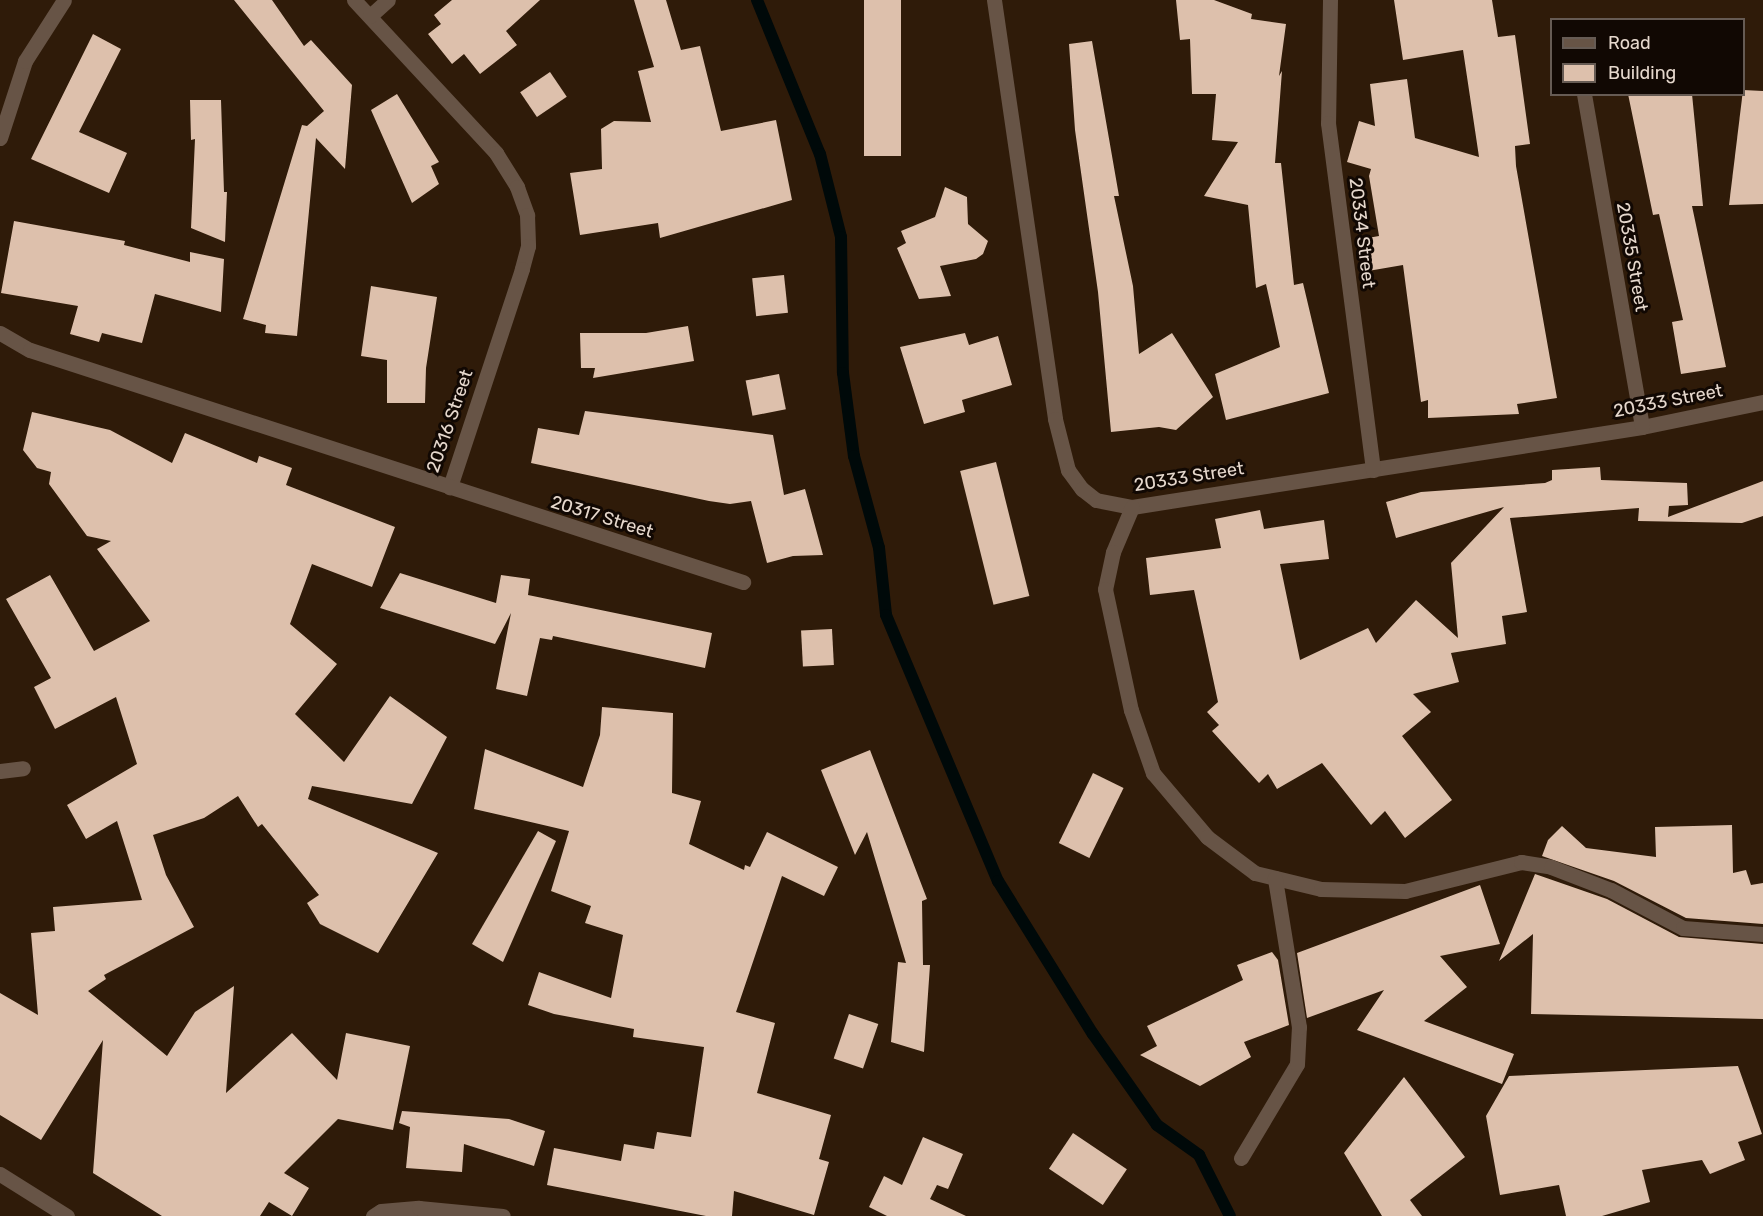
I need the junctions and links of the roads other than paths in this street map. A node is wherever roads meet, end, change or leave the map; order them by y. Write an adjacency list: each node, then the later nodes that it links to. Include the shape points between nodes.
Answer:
1 (64, 0): 8 (street, via 25,61)
2 (354, 0): 6 (street, 20316 Street)
3 (388, 0): 6 (street)
4 (994, 0): 14 (street, 20333 Street, via 1055,419 1068,470 1096,500)
5 (1330, 0): 12 (street, 20334 Street, via 1328,123)
6 (370, 16): 13 (street, 20316 Street, via 496,153 517,187 527,215 528,246 522,269)
7 (1584, 96): 11 (street, 20335 Street)
8 (0, 138)
9 (0, 333): 13 (street, 20316 Street, via 30,350)
10 (1763, 402): 11 (street, 20333 Street)
11 (1642, 427): 12 (street, 20333 Street)
12 (1373, 470): 14 (street, 20333 Street)
13 (450, 487): 15 (street, 20317 Street)
14 (1132, 507): 18 (street, via 1113,552 1105,590 1131,710 1153,773 1206,837 1256,873)
15 (743, 582)
16 (23, 768): 17 (street)
17 (0, 771)
18 (1275, 878): 19 (street, via 1321,889 1405,891 1521,862 1551,867 1611,890 1683,928); 20 (street, via 1299,1027 1297,1064)
19 (1763, 934)
20 (1241, 1158)
21 (0, 1174): 22 (street)
22 (67, 1216)
23 (373, 1216): 24 (street, via 381,1211 419,1208)
24 (503, 1216)

